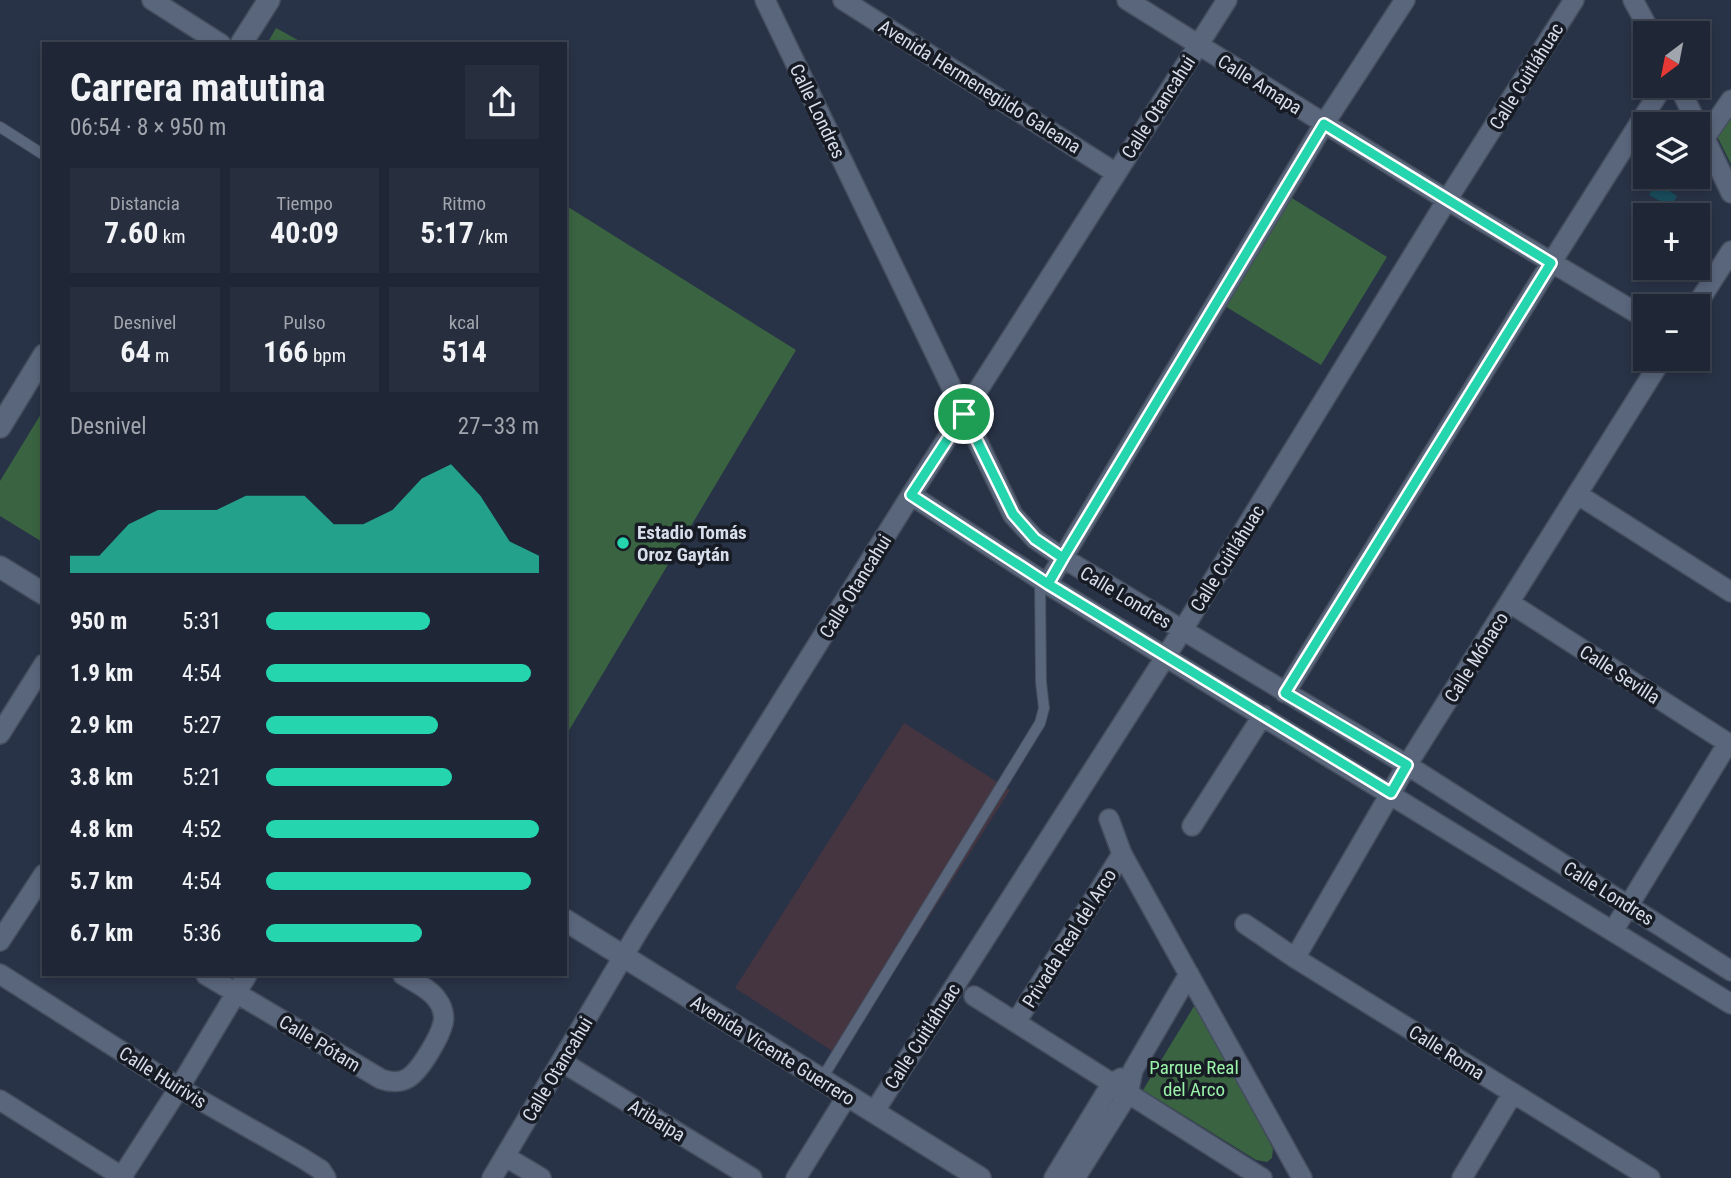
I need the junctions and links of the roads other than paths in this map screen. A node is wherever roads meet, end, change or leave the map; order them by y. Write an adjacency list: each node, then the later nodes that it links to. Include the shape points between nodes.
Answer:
1 (152, 0): 11 (street)
2 (269, 0): 12 (main road)
3 (765, 0): 30 (street, Calle Londres)
4 (844, 0): 21 (street, Avenida Hermenegildo Galeana)
5 (1127, 0): 13 (street, Calle Amapa)
6 (1227, 0): 13 (street, Calle Otancahui)
7 (1405, 0): 17 (street)
8 (1574, 0): 23 (street, Calle Cuitláhuac)
9 (1634, 1): 10 (street)
10 (1645, 21)
11 (218, 42)
12 (242, 42)
13 (1198, 46): 17 (street, Calle Amapa); 21 (street, Calle Otancahui)
14 (1655, 98): 25 (street)
15 (1731, 100): 16 (street)
16 (1710, 120)
17 (1324, 124): 23 (street, Calle Amapa); 34 (street)
18 (0, 127): 20 (lane)
19 (1710, 150): 22 (street)
20 (42, 154)
21 (1116, 173): 30 (street, Calle Otancahui)
22 (1731, 193)
23 (1447, 200): 25 (street, Calle Amapa); 40 (street, Calle Cuitláhuac)
24 (1731, 251): 26 (street)
25 (1551, 263): 27 (street, Calle Amapa); 43 (street)
26 (1704, 294)
27 (1633, 311)
28 (42, 358): 31 (main road)
29 (1654, 371): 33 (street, Calle Mónaco)
30 (964, 414): 32 (street, Calle Otancahui); 34 (street, Calle Londres, via 1013,514 1035,539)
31 (0, 427)
32 (911, 495): 36 (street, Calle Londres); 58 (street, Calle Otancahui)
33 (1577, 495): 37 (street); 39 (street, Calle Mónaco)
34 (1063, 558): 36 (street); 40 (street, Calle Londres)
35 (0, 567): 38 (main road)
36 (1044, 581): 41 (street, Calle Londres); 71 (lane, via 1044,708 1040,723)
37 (1729, 586)
38 (42, 593)
39 (1510, 603): 46 (street, Calle Sevilla); 47 (street, Calle Mónaco)
40 (1182, 631): 41 (street, Calle Cuitláhuac); 43 (street, Calle Londres)
41 (1166, 656): 44 (street, Calle Londres); 77 (street, Calle Cuitláhuac)
42 (42, 667): 45 (street)
43 (1285, 693): 47 (street, Calle Londres)
44 (1263, 715): 48 (street, Calle Londres); 50 (street)
45 (0, 734)
46 (1729, 744): 53 (street)
47 (1407, 765): 48 (street, Calle Mónaco); 53 (street, Calle Londres)
48 (1391, 793): 56 (street, Calle Londres); 59 (street, Calle Mónaco)
49 (1109, 820): 51 (street, Privada Real del Arco)
50 (1192, 826)
51 (1122, 854): 62 (street, Privada Real del Arco); 69 (street, Privada Real del Arco)
52 (42, 877): 57 (street)
53 (1629, 906): 56 (street); 60 (street, Calle Londres)
54 (567, 921): 58 (main road, Avenida Vicente Guerrero)
55 (1245, 924): 59 (street, Calle Roma)
56 (1613, 931): 68 (street, Calle Londres)
57 (0, 941)
58 (624, 957): 70 (street, Calle Otancahui); 71 (main road, Avenida Vicente Guerrero)
59 (1295, 958): 74 (street, Calle Roma)
60 (1731, 971)
61 (0, 974): 72 (street, Calle Huirivis)
62 (1189, 974): 73 (street); 89 (street, Privada Real del Arco)
63 (208, 976): 66 (street, Calle Pótam)
64 (246, 976): 66 (street)
65 (405, 976): 66 (street, Calle Pótam, via 439,1002 443,1022 429,1052 404,1080 387,1081)
66 (235, 993): 72 (street)
67 (974, 996): 69 (street, Privada Real del Arco)
68 (1731, 1004)
69 (1016, 1022): 73 (street, Privada Real del Arco)
70 (562, 1062): 78 (street, Calle Otancahui); 83 (street, Aribaipa)
71 (821, 1080): 75 (main road, Avenida Vicente Guerrero)
72 (179, 1088): 79 (street); 80 (street, Calle Huirivis, via 302,1157)
73 (1120, 1089): 86 (street); 87 (street); 88 (street, Privada Real del Arco)
74 (1513, 1093): 90 (street); 91 (street, Calle Roma)
75 (847, 1096): 77 (main road, Avenida Vicente Guerrero); 84 (street)
76 (0, 1100): 79 (street)
77 (874, 1112): 85 (main road, Avenida Vicente Guerrero)
78 (506, 1157): 81 (street, Calle Otancahui); 82 (street)
79 (122, 1177)
80 (326, 1178)
81 (492, 1178)
82 (541, 1178)
83 (752, 1178)
84 (796, 1178)
85 (981, 1178)
86 (1054, 1178)
87 (1074, 1178)
88 (1262, 1178)
89 (1303, 1178)
90 (1462, 1178)
91 (1650, 1178)

